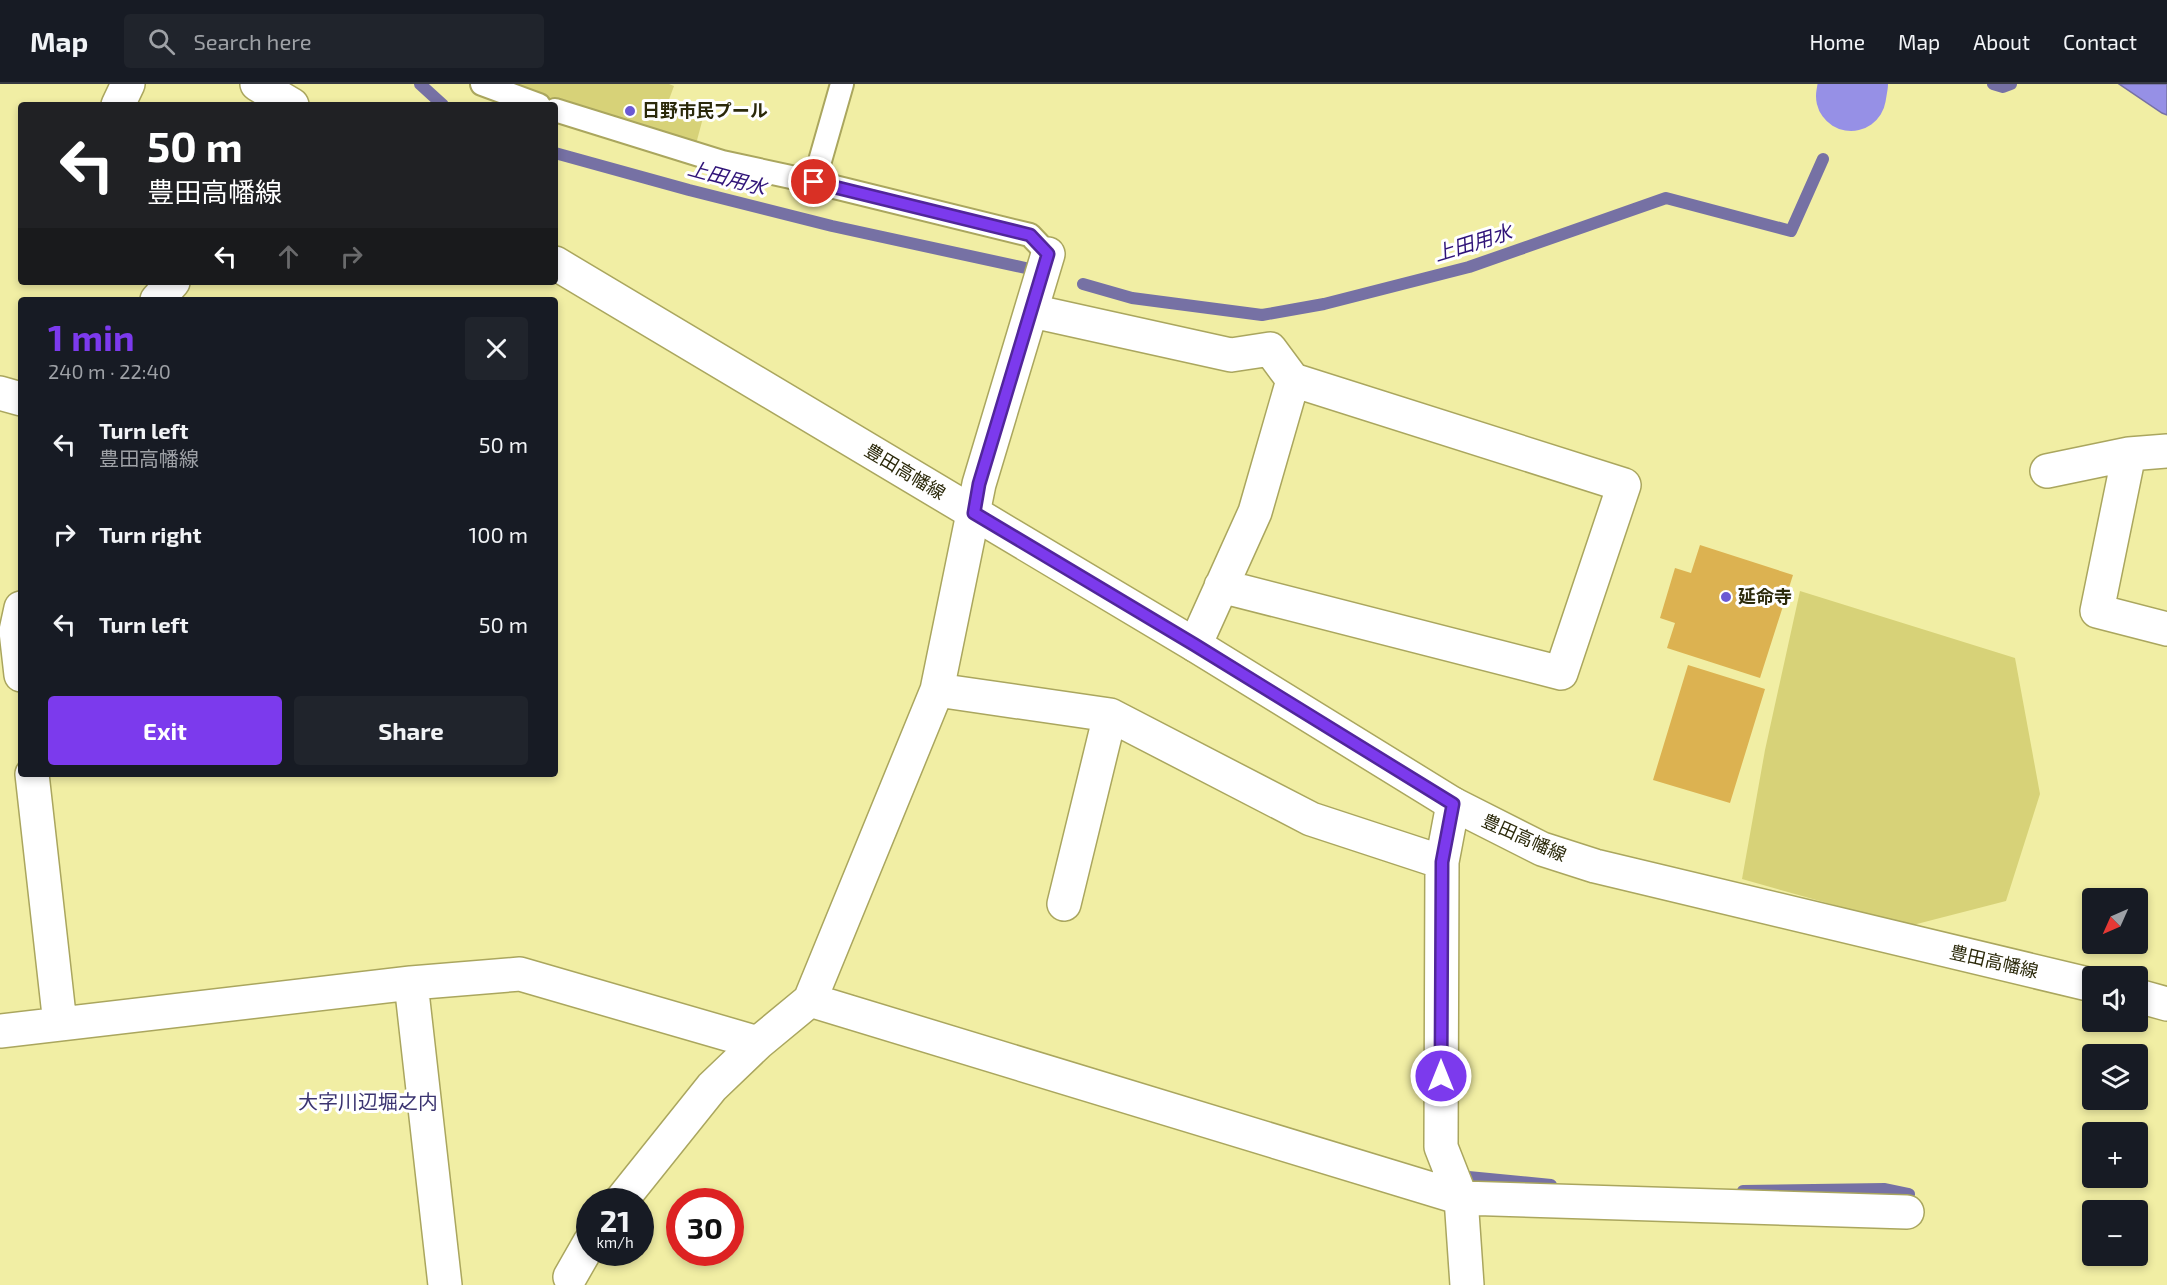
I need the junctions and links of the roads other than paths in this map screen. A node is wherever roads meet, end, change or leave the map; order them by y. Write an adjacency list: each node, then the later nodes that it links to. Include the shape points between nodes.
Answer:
1 (128, 84): 4 (street)
2 (482, 84): 5 (lane)
3 (842, 84): 7 (lane)
4 (119, 102)
5 (531, 102)
6 (558, 111): 7 (lane, via 722,162)
7 (814, 182): 8 (lane, via 1030,235)
8 (1048, 254): 12 (street)
9 (558, 265): 19 (street, 豊田高幡線)
10 (170, 285): 11 (street)
11 (160, 297)
12 (1032, 311): 13 (street, via 1232,355 1270,350); 19 (street, via 979,484)
13 (1293, 380): 20 (street, via 1255,512); 20 (street, via 1624,485 1561,673)
14 (0, 393): 15 (street)
15 (18, 398)
16 (2167, 451): 17 (street)
17 (2128, 454): 18 (street); 22 (street, via 2097,611)
18 (2047, 471)
19 (974, 513): 23 (street, 豊田高幡線); 25 (street)
20 (1221, 586): 23 (street)
21 (18, 622): 24 (street)
22 (2167, 629)
23 (1195, 645): 28 (street, 豊田高幡線)
24 (18, 649)
25 (937, 690): 26 (street); 34 (street)
26 (1110, 715): 29 (street, via 1311,819); 30 (street)
27 (32, 777): 36 (street)
28 (1453, 804): 29 (street); 32 (street, 豊田高幡線, via 1542,849 1594,867)
29 (1442, 862): 40 (street, via 1441,1147)
30 (1064, 904)
31 (411, 983): 36 (street); 38 (street, via 520,974); 44 (street)
32 (2082, 983)
33 (2148, 999): 35 (street)
34 (810, 1000): 38 (street); 40 (street)
35 (2167, 1004)
36 (60, 1024): 37 (street)
37 (0, 1031)
38 (758, 1043): 39 (street, via 712,1087)
39 (631, 1188)
40 (1461, 1198): 41 (street); 45 (street)
41 (1907, 1212)
42 (576, 1266): 43 (street)
43 (570, 1277)
44 (445, 1285)
45 (1467, 1285)

